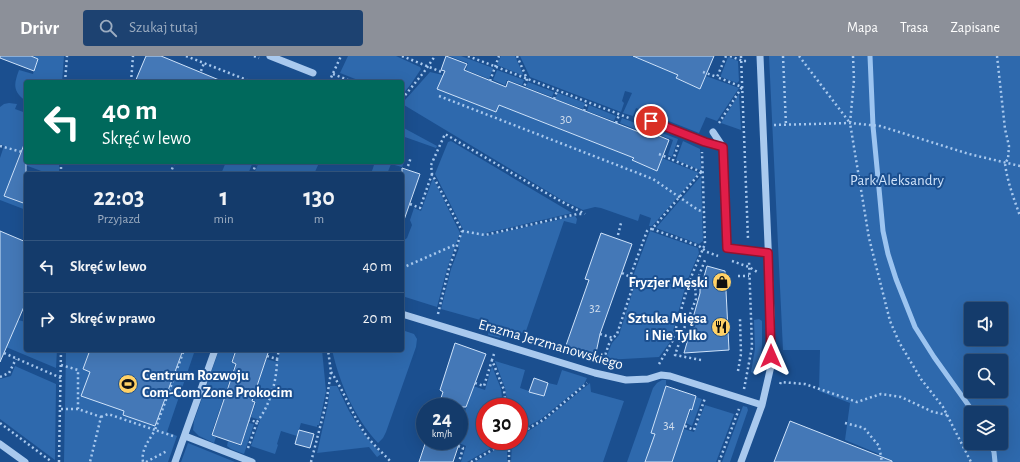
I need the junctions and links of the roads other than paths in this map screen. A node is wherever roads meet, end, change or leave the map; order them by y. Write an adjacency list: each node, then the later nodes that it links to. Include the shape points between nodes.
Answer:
1 (270, 56): 3 (street)
2 (760, 59): 7 (street)
3 (313, 73)
4 (636, 118): 6 (street)
5 (713, 132): 6 (street)
6 (723, 147): 7 (street, via 727,248)
7 (768, 253): 10 (street, via 772,346 771,366)
8 (404, 315): 10 (street, Erazma Jerzmanowskiego, via 595,373 626,380 670,376)
9 (214, 352): 11 (street)
10 (762, 405): 16 (street)
11 (185, 436): 14 (street); 15 (street)
12 (0, 444): 13 (street)
13 (25, 462)
14 (175, 462)
15 (252, 462)
16 (741, 462)

